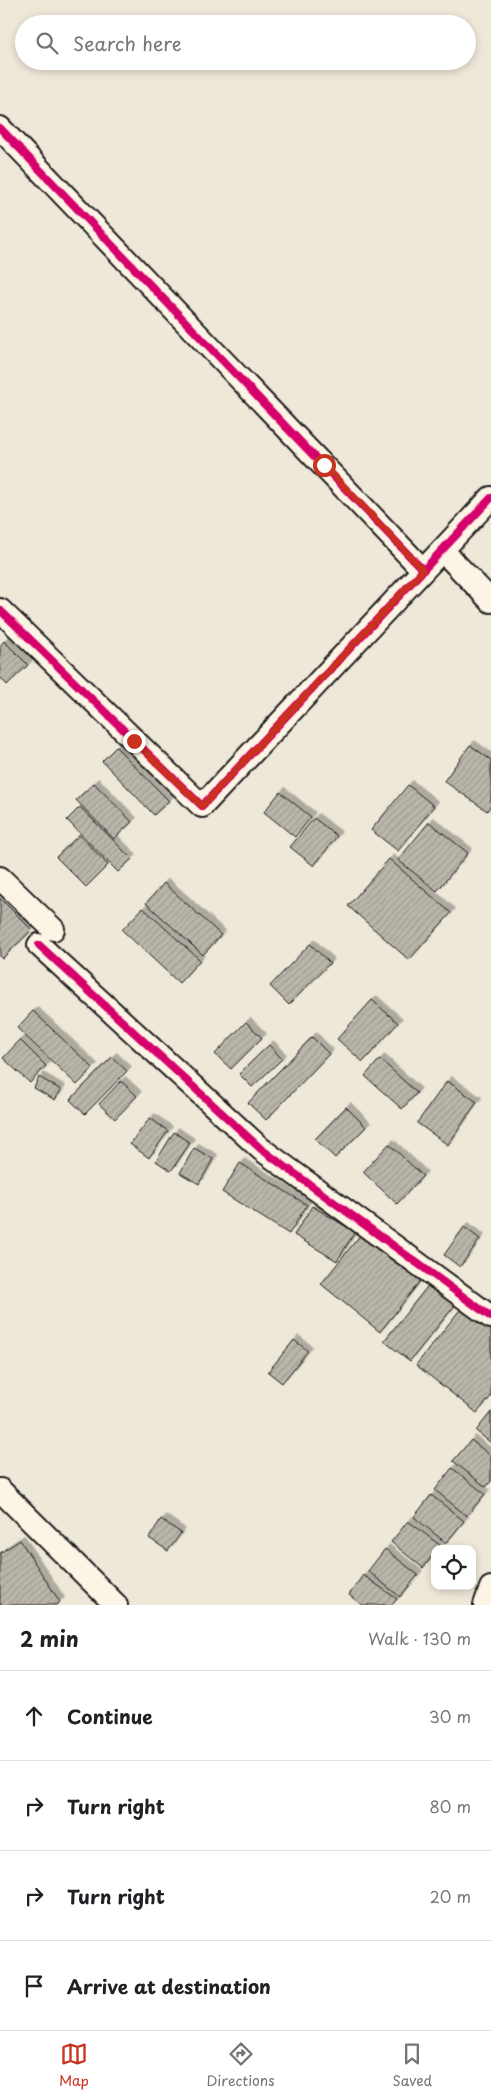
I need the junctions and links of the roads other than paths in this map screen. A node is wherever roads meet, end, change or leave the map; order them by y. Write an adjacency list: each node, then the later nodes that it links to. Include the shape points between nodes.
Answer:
1 (0, 128): 4 (street)
2 (491, 498): 3 (street)
3 (442, 550): 4 (street); 5 (street)
4 (423, 570): 6 (street, via 202,806)
5 (491, 601)
6 (0, 610)
7 (0, 878): 8 (street, via 46,937 261,1149)
8 (491, 1317)
9 (0, 1490): 11 (street)
10 (491, 1588): 12 (street)
11 (116, 1605)
12 (485, 1605)

